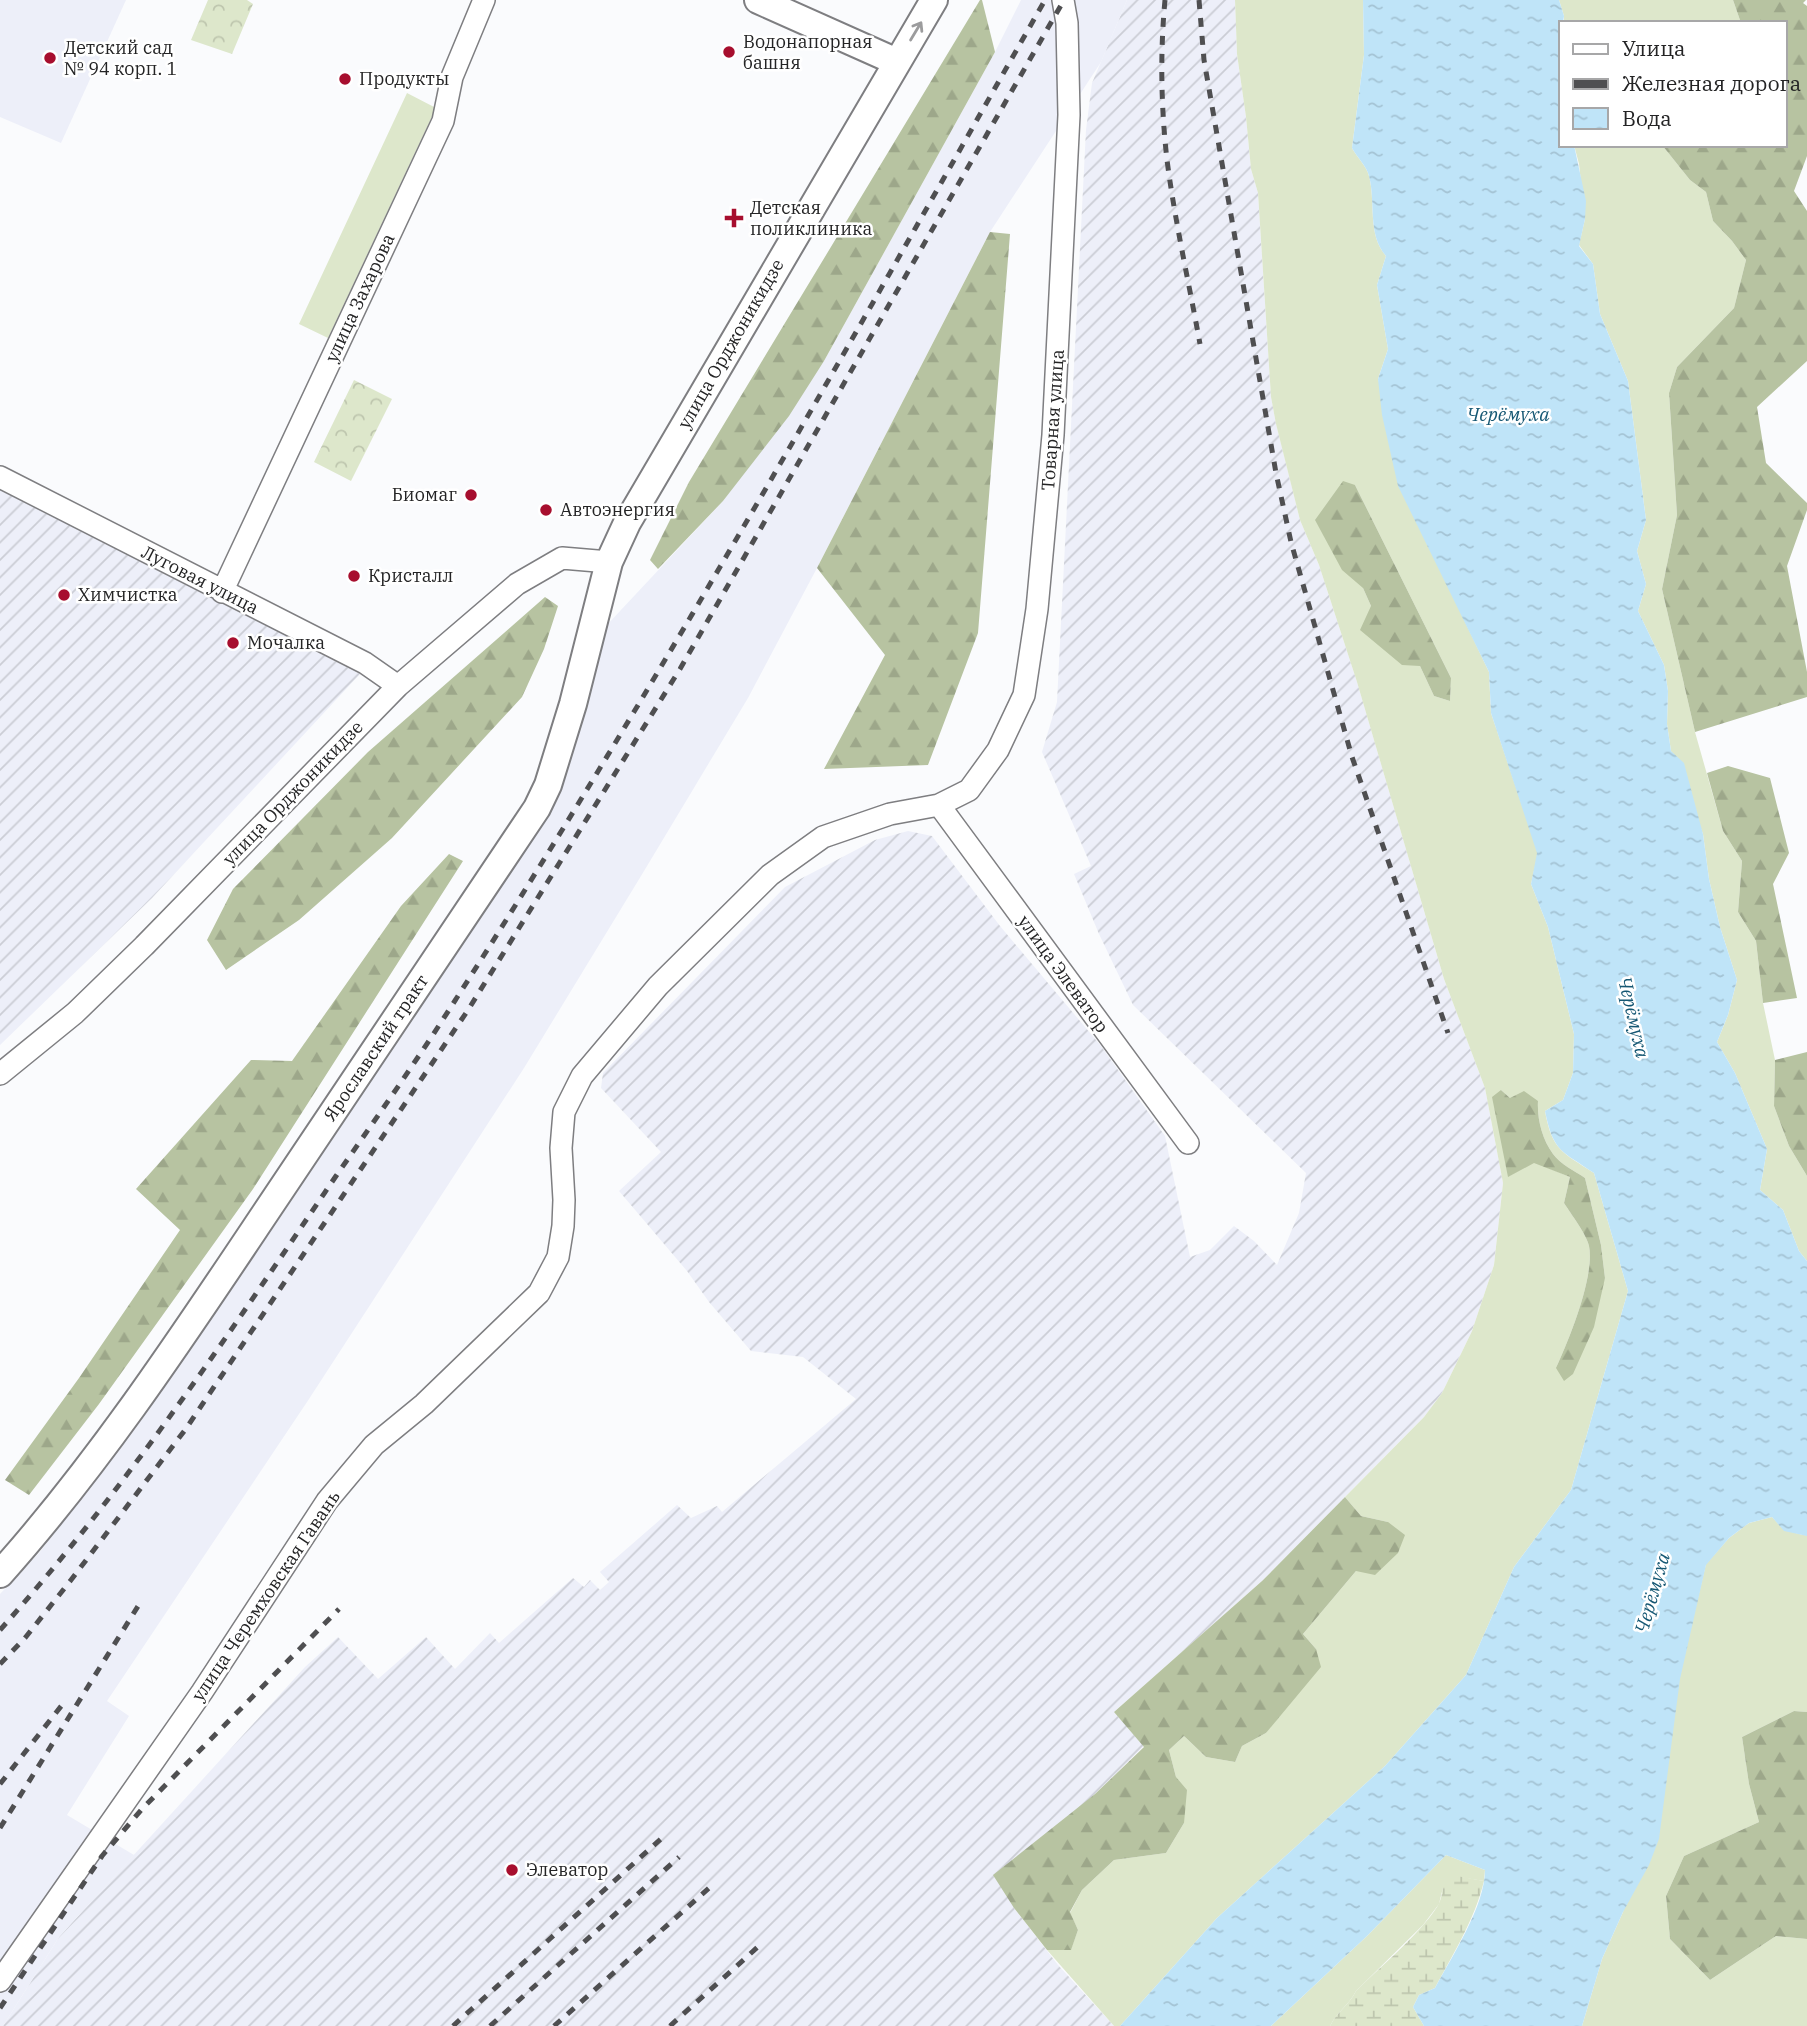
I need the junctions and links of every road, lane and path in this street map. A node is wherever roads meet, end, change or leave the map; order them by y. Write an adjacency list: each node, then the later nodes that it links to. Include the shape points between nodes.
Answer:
1 (484, 0): 9 (street, улица Захарова, via 452,77 443,121)
2 (758, 0): 5 (street)
3 (934, 0): 5 (street, улица Орджоникидзе, one-way to 3)
4 (1063, 0): 11 (street, Товарная улица, via 1068,23 1069,115 1053,435 1024,695 998,750 969,790)
5 (897, 61): 6 (street, улица Орджоникидзе)
6 (656, 472): 8 (street, Ярославский тракт)
7 (0, 477): 9 (street, Луговая улица)
8 (609, 562): 10 (street, улица Орджоникидзе, via 562,558 517,584); 14 (street, Ярославский тракт, via 567,725 537,808 184,1335 83,1474)
9 (222, 592): 10 (street, Луговая улица, via 365,663)
10 (398, 686): 12 (street, улица Орджоникидзе, via 144,946 75,1013)
11 (939, 805): 13 (street, улица Элеватор); 15 (street, улица Черемховская Гавань, via 890,814 823,837 770,875 658,986 582,1076 564,1112 564,1213 558,1256 539,1293 424,1404 374,1445 327,1501 202,1692)
12 (0, 1074)
13 (1188, 1143)
14 (0, 1574)
15 (0, 1981)

